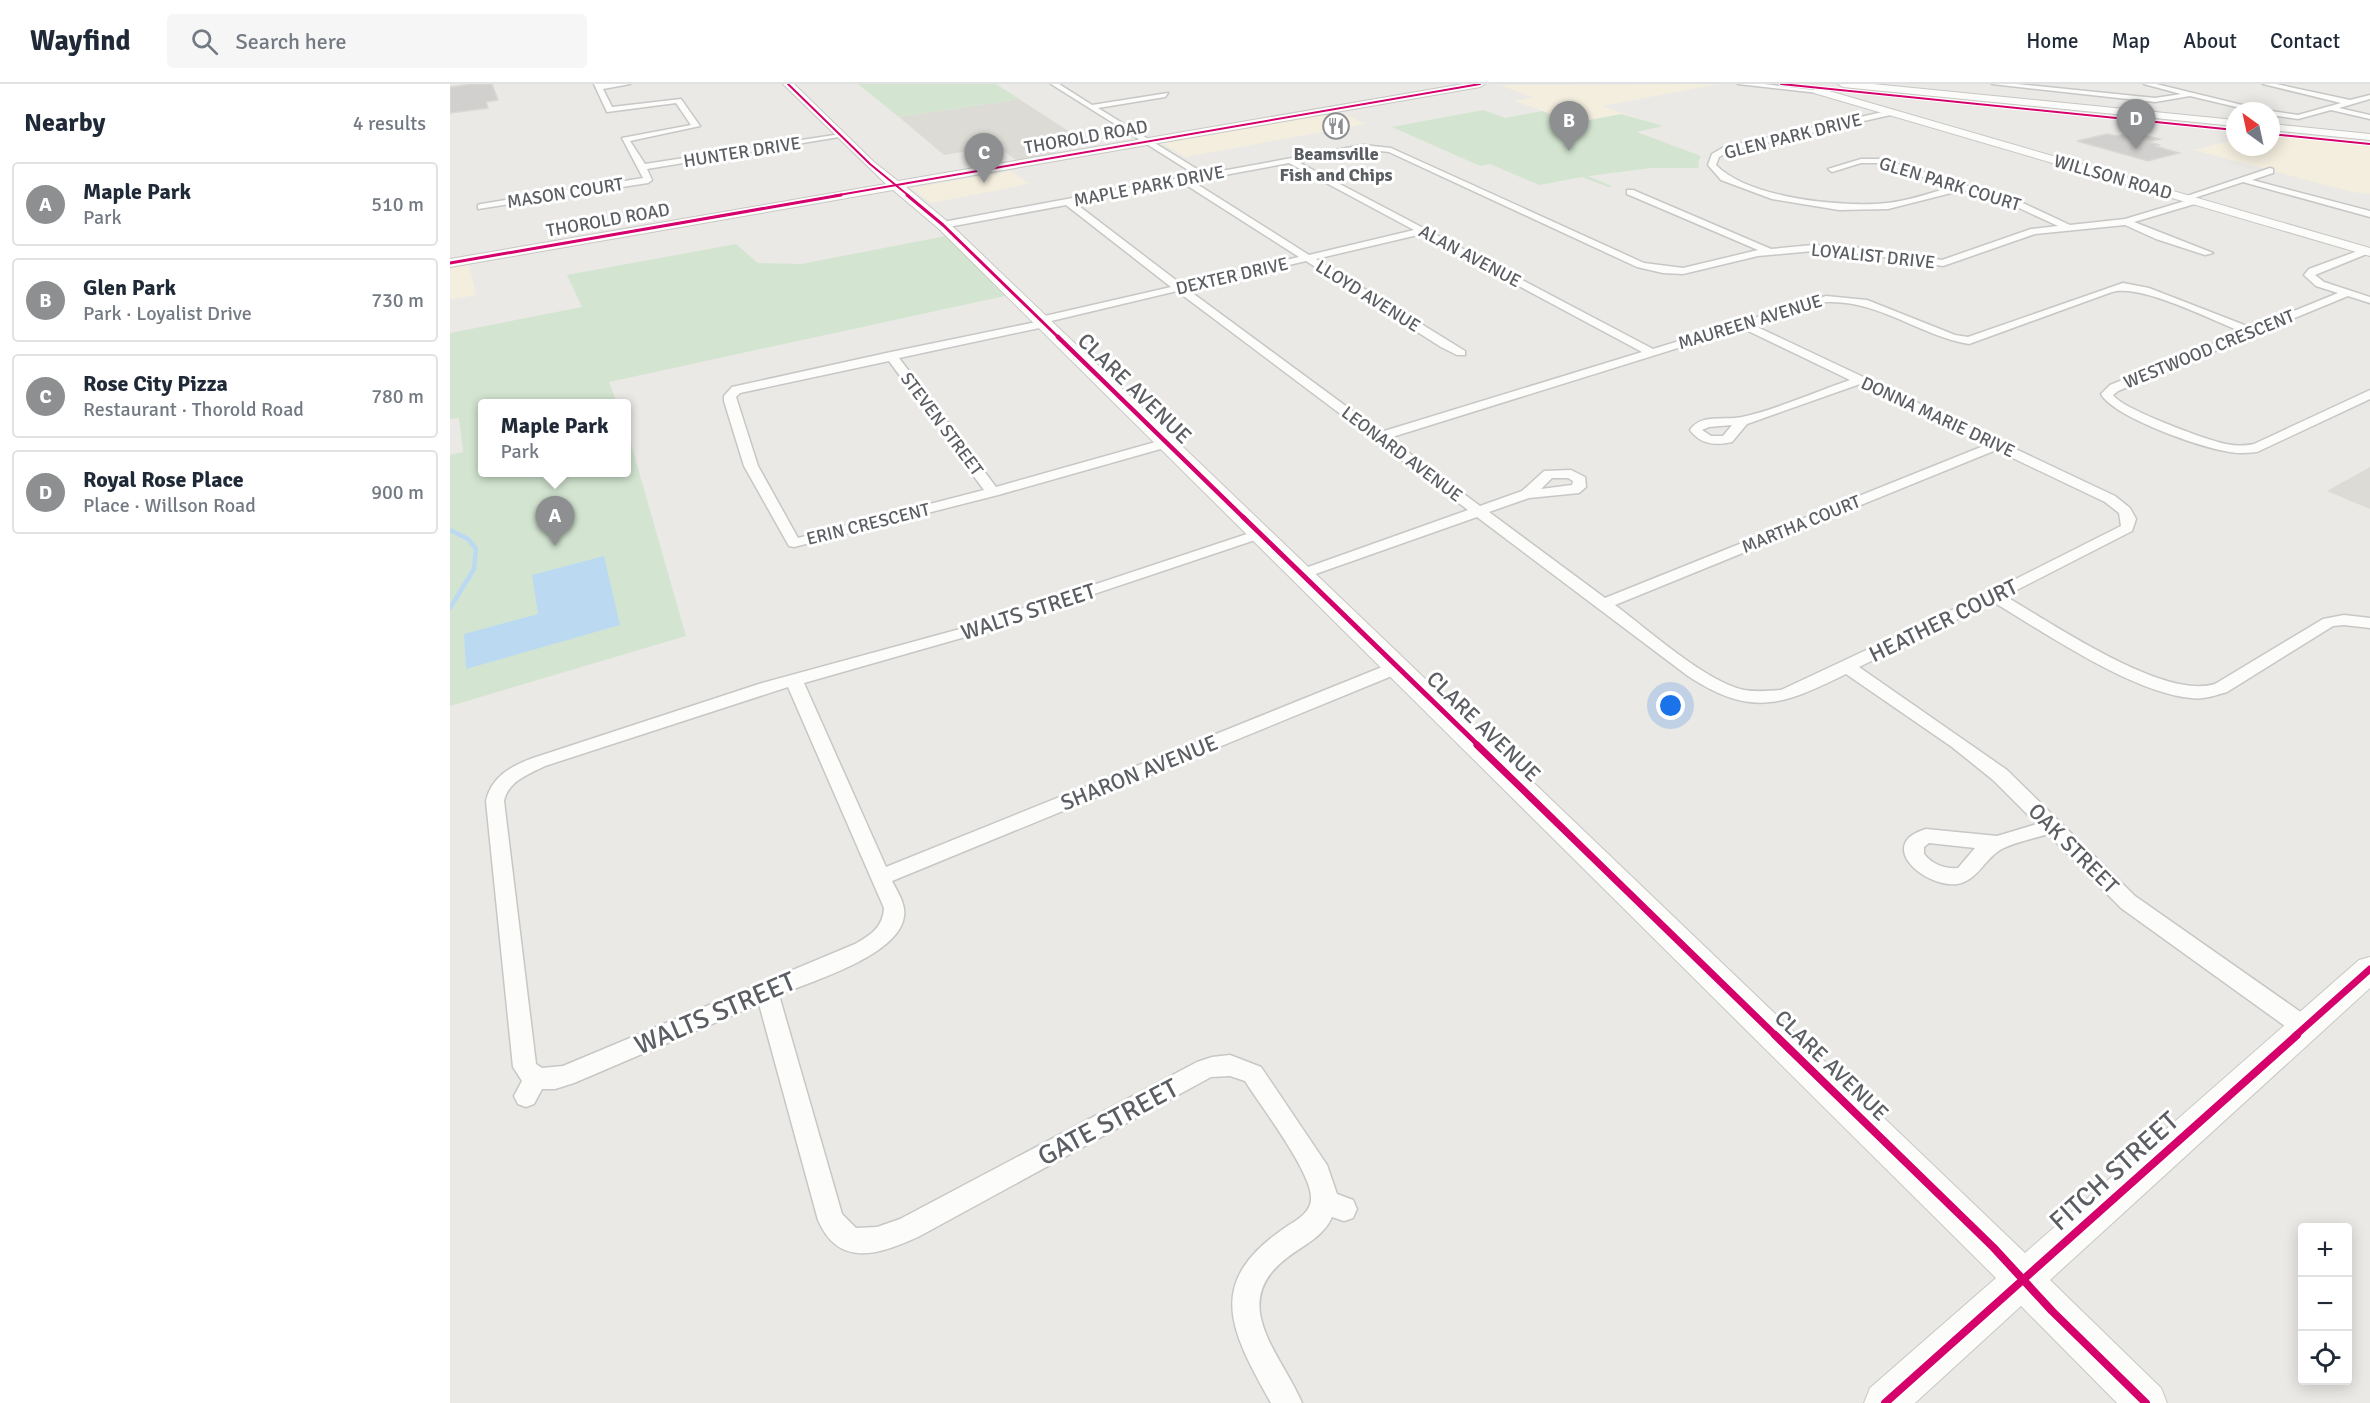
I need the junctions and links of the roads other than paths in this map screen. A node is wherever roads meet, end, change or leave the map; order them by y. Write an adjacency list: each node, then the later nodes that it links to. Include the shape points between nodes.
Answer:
1 (627, 84): 11 (street)
2 (788, 84): 27 (street, CLARE AVENUE)
3 (1074, 84): 10 (street)
4 (1480, 84): 29 (street, THOROLD ROAD)
5 (1741, 84): 13 (street)
6 (1843, 84): 12 (street)
7 (1995, 84): 14 (street, via 2161,100)
8 (2147, 84): 14 (street)
9 (2266, 84): 19 (street)
10 (1056, 85): 20 (street)
11 (598, 86): 32 (street, via 610,110 678,101 696,126 625,140)
12 (1888, 89): 17 (street, via 1882,95); 25 (street)
13 (1818, 91): 17 (street, WILLSON ROAD)
14 (2191, 94): 18 (street)
15 (1165, 95): 20 (street)
16 (2370, 97): 19 (street)
17 (1856, 102): 22 (street, WILLSON ROAD)
18 (2226, 102)
19 (2350, 102): 21 (street)
20 (1091, 107): 29 (street)
21 (2331, 108): 23 (street, via 2298,117); 24 (street)
22 (1892, 112): 39 (street, GLEN PARK DRIVE, via 1727,149 1715,156 1712,165 1724,178 1772,196 1839,207 1888,206); 41 (street, WILLSON ROAD)
23 (2280, 115)
24 (2370, 117)
25 (2226, 122)
26 (2280, 128): 28 (street)
27 (842, 136): 32 (street, HUNTER DRIVE); 38 (street, CLARE AVENUE)
28 (2370, 137)
29 (1148, 141): 35 (street); 38 (street, THOROLD ROAD)
30 (1354, 148): 31 (street, MAPLE PARK DRIVE); 49 (street, LOYALIST DRIVE, via 1391,150 1651,268 1689,271)
31 (1289, 160): 35 (street, MAPLE PARK DRIVE); 48 (street, ALAN AVENUE)
32 (642, 167): 43 (street, MASON COURT, via 648,180)
33 (1832, 169): 39 (street, GLEN PARK COURT, via 1876,160)
34 (2270, 171): 37 (street, LOYALIST DRIVE)
35 (1203, 176): 36 (street, MAPLE PARK DRIVE)
36 (1184, 180): 42 (street, MAPLE PARK DRIVE); 52 (street, LLOYD AVENUE)
37 (2244, 180): 41 (street, LOYALIST DRIVE); 44 (street)
38 (897, 185): 46 (street, CLARE AVENUE); 53 (street, THOROLD ROAD)
39 (1963, 187): 47 (street, GLEN PARK COURT)
40 (1630, 192): 49 (street)
41 (2190, 199): 45 (street, LOYALIST DRIVE); 50 (street, WILLSON ROAD)
42 (1068, 202): 46 (street, MAPLE PARK DRIVE); 54 (street, LEONARD AVENUE)
43 (481, 207)
44 (2370, 214)
45 (2126, 222): 47 (street, LOYALIST DRIVE); 51 (street)
46 (943, 225): 57 (street, CLARE AVENUE)
47 (2066, 226): 49 (street, LOYALIST DRIVE, via 2015,236 1943,263 1837,249)
48 (1423, 231): 52 (street, DEXTER DRIVE); 60 (street, ALAN AVENUE)
49 (1768, 251)
50 (2368, 251): 55 (street, via 2309,273 2316,282)
51 (2208, 253)
52 (1308, 258): 54 (street, DEXTER DRIVE); 61 (street, LLOYD AVENUE)
53 (450, 263)
54 (1179, 288): 57 (street, DEXTER DRIVE); 66 (street, LEONARD AVENUE)
55 (2348, 293): 56 (street); 59 (street, WESTWOOD CRESCENT)
56 (2370, 300)
57 (1042, 322): 62 (street, ERIN CRESCENT); 67 (street, CLARE AVENUE)
58 (1742, 324): 59 (street, MAUREEN AVENUE, via 1821,299 1845,298 1952,338 1971,341 2127,286); 60 (street, MAUREEN AVENUE); 63 (street, DONNA MARIE DRIVE)
59 (2252, 332): 64 (street, WESTWOOD CRESCENT, via 2114,388 2107,392 2108,396 2121,407 2210,444 2245,450 2257,448)
60 (1651, 352): 66 (street, MAUREEN AVENUE)
61 (1461, 353)
62 (891, 356): 69 (street, STEVEN STREET); 69 (street, ERIN CRESCENT, via 754,385 730,396 751,466 794,543)
63 (1861, 380): 65 (street); 68 (street, DONNA MARIE DRIVE)
64 (2370, 394)
65 (1743, 421)
66 (1379, 437): 71 (street, LEONARD AVENUE)
67 (1166, 443): 69 (street, ERIN CRESCENT); 73 (street, CLARE AVENUE)
68 (1997, 445): 72 (street, DONNA MARIE DRIVE, via 2110,499); 76 (street, MARTHA COURT)
69 (993, 492)
70 (1527, 494): 71 (street)
71 (1480, 511): 74 (street); 76 (street, LEONARD AVENUE)
72 (2128, 516): 75 (street, HEATHER COURT, via 2129,524 2124,531)
73 (1258, 534): 74 (street, CLARE AVENUE); 80 (street, WALTS STREET, via 966,632)
74 (1302, 574): 79 (street, CLARE AVENUE)
75 (1993, 596): 77 (street, via 2108,662 2162,687 2191,693 2221,688 2329,622); 78 (street, HEATHER COURT)
76 (1605, 604): 81 (street, LEONARD AVENUE, via 1711,684)
77 (2370, 623)
78 (1846, 666): 81 (street, HEATHER COURT, via 1786,695); 82 (street, OAK STREET, via 1979,758)
79 (1398, 667): 84 (street, SHARON AVENUE); 88 (street, CLARE AVENUE)
80 (794, 680): 84 (street, WALTS STREET); 86 (street, WALTS STREET, via 505,774 495,801 525,1067 531,1087)
81 (1742, 695)
82 (2052, 826): 83 (street); 87 (street, OAK STREET, via 2128,902)
83 (1997, 843)
84 (881, 877): 86 (street, WALTS STREET, via 894,908 896,934)
85 (2370, 969): 87 (street, FITCH STREET)
86 (767, 991): 89 (street, GATE STREET, via 831,1220 836,1230 856,1241 882,1240 909,1228 1205,1069 1238,1059 1259,1081 1318,1173 1333,1205 1263,1261 1254,1274 1245,1304 1252,1335)
87 (2304, 1027): 88 (street, FITCH STREET)
88 (2024, 1281): 90 (street, FITCH STREET); 91 (street, CLARE AVENUE)
89 (1287, 1403)
90 (1886, 1403)
91 (2146, 1403)

